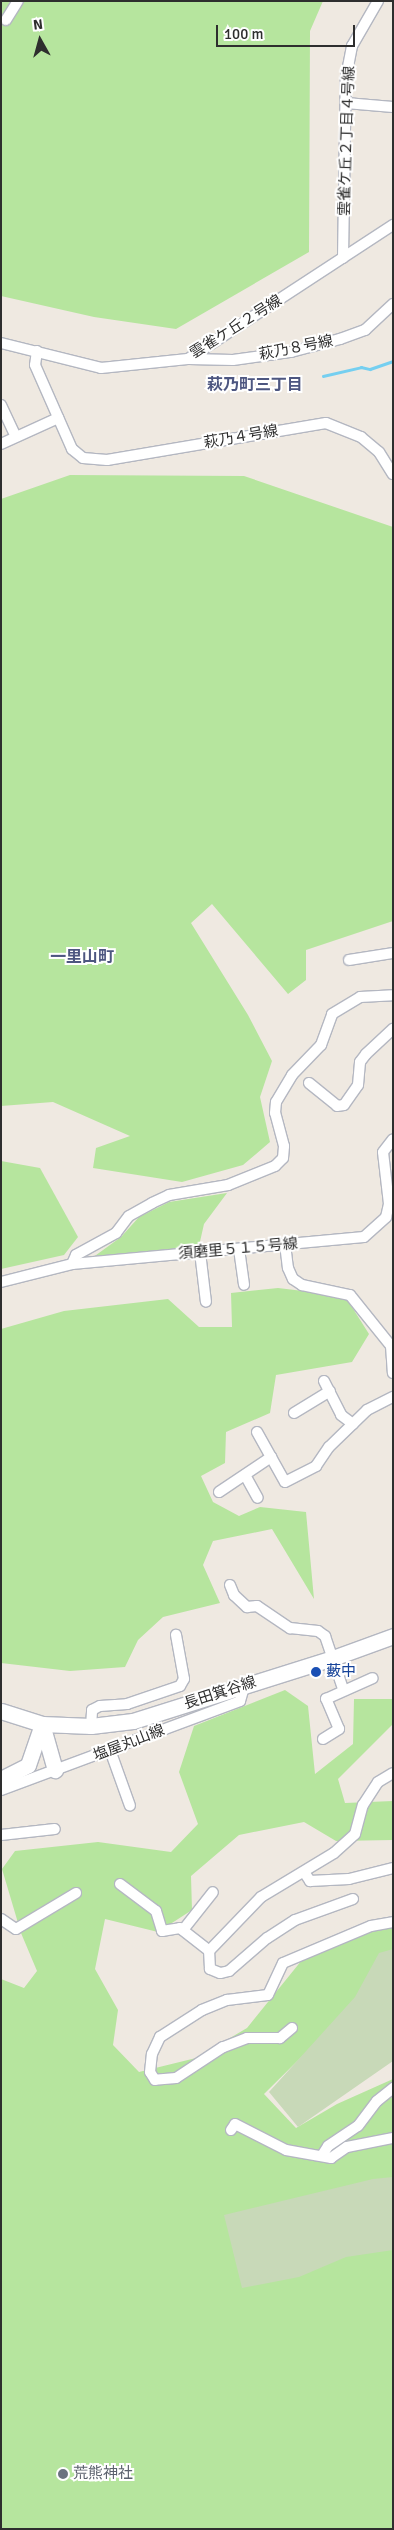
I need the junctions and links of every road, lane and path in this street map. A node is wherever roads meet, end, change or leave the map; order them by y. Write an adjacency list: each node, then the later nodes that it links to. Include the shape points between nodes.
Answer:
1 (18, 1): 3 (street)
2 (378, 1): 5 (street, 雲雀ケ丘２丁目４号線, via 352,46 346,77)
3 (6, 20)
4 (393, 100): 6 (street)
5 (346, 103): 6 (street); 9 (street, 雲雀ケ丘２丁目４号線)
6 (393, 107): 7 (street)
7 (393, 117)
8 (393, 225): 9 (street, 雲雀ケ丘２号線)
9 (343, 258): 13 (street, 雲雀ケ丘２号線)
10 (393, 304): 13 (street, 萩乃８号線, via 365,330 340,339 291,352 234,360)
11 (1, 343): 12 (street, 雲雀ケ丘２号線)
12 (37, 351): 13 (street, 雲雀ケ丘２号線, via 100,368); 15 (street, via 35,365)
13 (188, 359)
14 (1, 405): 16 (street)
15 (58, 418): 16 (street); 18 (street, 萩乃４号線, via 72,449 83,458 107,460 326,423 361,437 380,452)
16 (16, 437): 17 (street)
17 (1, 444)
18 (393, 474)
19 (392, 952): 20 (street)
20 (349, 960)
21 (393, 994): 28 (street, via 360,997 332,1014 320,1044 292,1075 276,1102 274,1114 284,1146 283,1158 275,1166 228,1185 160,1198 129,1216 116,1233 76,1255)
22 (393, 1029): 23 (street, via 360,1062 358,1084 344,1105 337,1106)
23 (309, 1083)
24 (393, 1139): 25 (street, 須磨里５１５号線, via 383,1152 389,1204 386,1218 377,1228 364,1237)
25 (285, 1244): 26 (street, 須磨里５１５号線); 32 (street, via 293,1279 302,1285 350,1295 390,1346)
26 (239, 1249): 27 (street, 須磨里５１５号線); 30 (street)
27 (200, 1252): 28 (street, 須磨里５１５号線); 31 (street)
28 (72, 1264): 29 (street, 須磨里５１５号線)
29 (1, 1282)
30 (244, 1285)
31 (206, 1302)
32 (393, 1373)
33 (324, 1381): 34 (street)
34 (330, 1391): 36 (street); 37 (street, via 341,1415)
35 (393, 1397): 37 (street, via 367,1410)
36 (294, 1413)
37 (353, 1424): 39 (street, via 329,1447 316,1466 285,1482)
38 (257, 1432): 39 (street)
39 (272, 1457): 40 (street)
40 (245, 1475): 41 (street); 42 (street)
41 (219, 1492)
42 (258, 1498)
43 (230, 1585): 46 (street, via 234,1595 247,1607 257,1606 300,1631 318,1631 325,1636)
44 (176, 1635): 52 (street, via 184,1679 180,1686 127,1704 100,1706 92,1710)
45 (393, 1636): 46 (street, 長田箕谷線)
46 (333, 1658): 48 (street, 長田箕谷線); 49 (street)
47 (373, 1678): 49 (street)
48 (245, 1684): 52 (street, 長田箕谷線, via 146,1718); 54 (street, 塩屋丸山線, via 240,1701)
49 (343, 1689): 53 (street, via 326,1698 339,1729)
50 (1, 1711): 51 (street, 長田箕谷線)
51 (42, 1724): 52 (street, 長田箕谷線); 55 (street); 57 (street, via 28,1765)
52 (92, 1726)
53 (323, 1739)
54 (110, 1750): 55 (street, 塩屋丸山線); 59 (street)
55 (54, 1770): 58 (street, 塩屋丸山線)
56 (393, 1773): 63 (street, via 378,1782 363,1805 355,1834)
57 (1, 1779)
58 (1, 1790)
59 (130, 1806)
60 (55, 1829): 61 (street)
61 (1, 1835)
62 (393, 1868): 63 (street, via 349,1879 310,1881)
63 (304, 1872): 71 (street, via 261,1897)
64 (120, 1884): 70 (street, via 136,1888 156,1911 162,1931)
65 (213, 1892): 70 (street)
66 (76, 1893): 68 (street, via 16,1929)
67 (353, 1899): 71 (street, via 295,1920 267,1938 229,1971 220,1973 210,1969)
68 (1, 1919)
69 (393, 1922): 72 (street, via 371,1926 283,1964 268,1995 227,2000 202,2010 160,2037 152,2054 150,2072 155,2080 176,2078 223,2047 247,2038 280,2038)
70 (182, 1930): 71 (street)
71 (209, 1951)
72 (292, 2028)
73 (393, 2088): 76 (street, via 376,2101 358,2126 328,2146)
74 (231, 2130): 76 (street, via 235,2124 286,2150)
75 (393, 2138): 76 (street, via 347,2147 331,2158)
76 (323, 2154)

